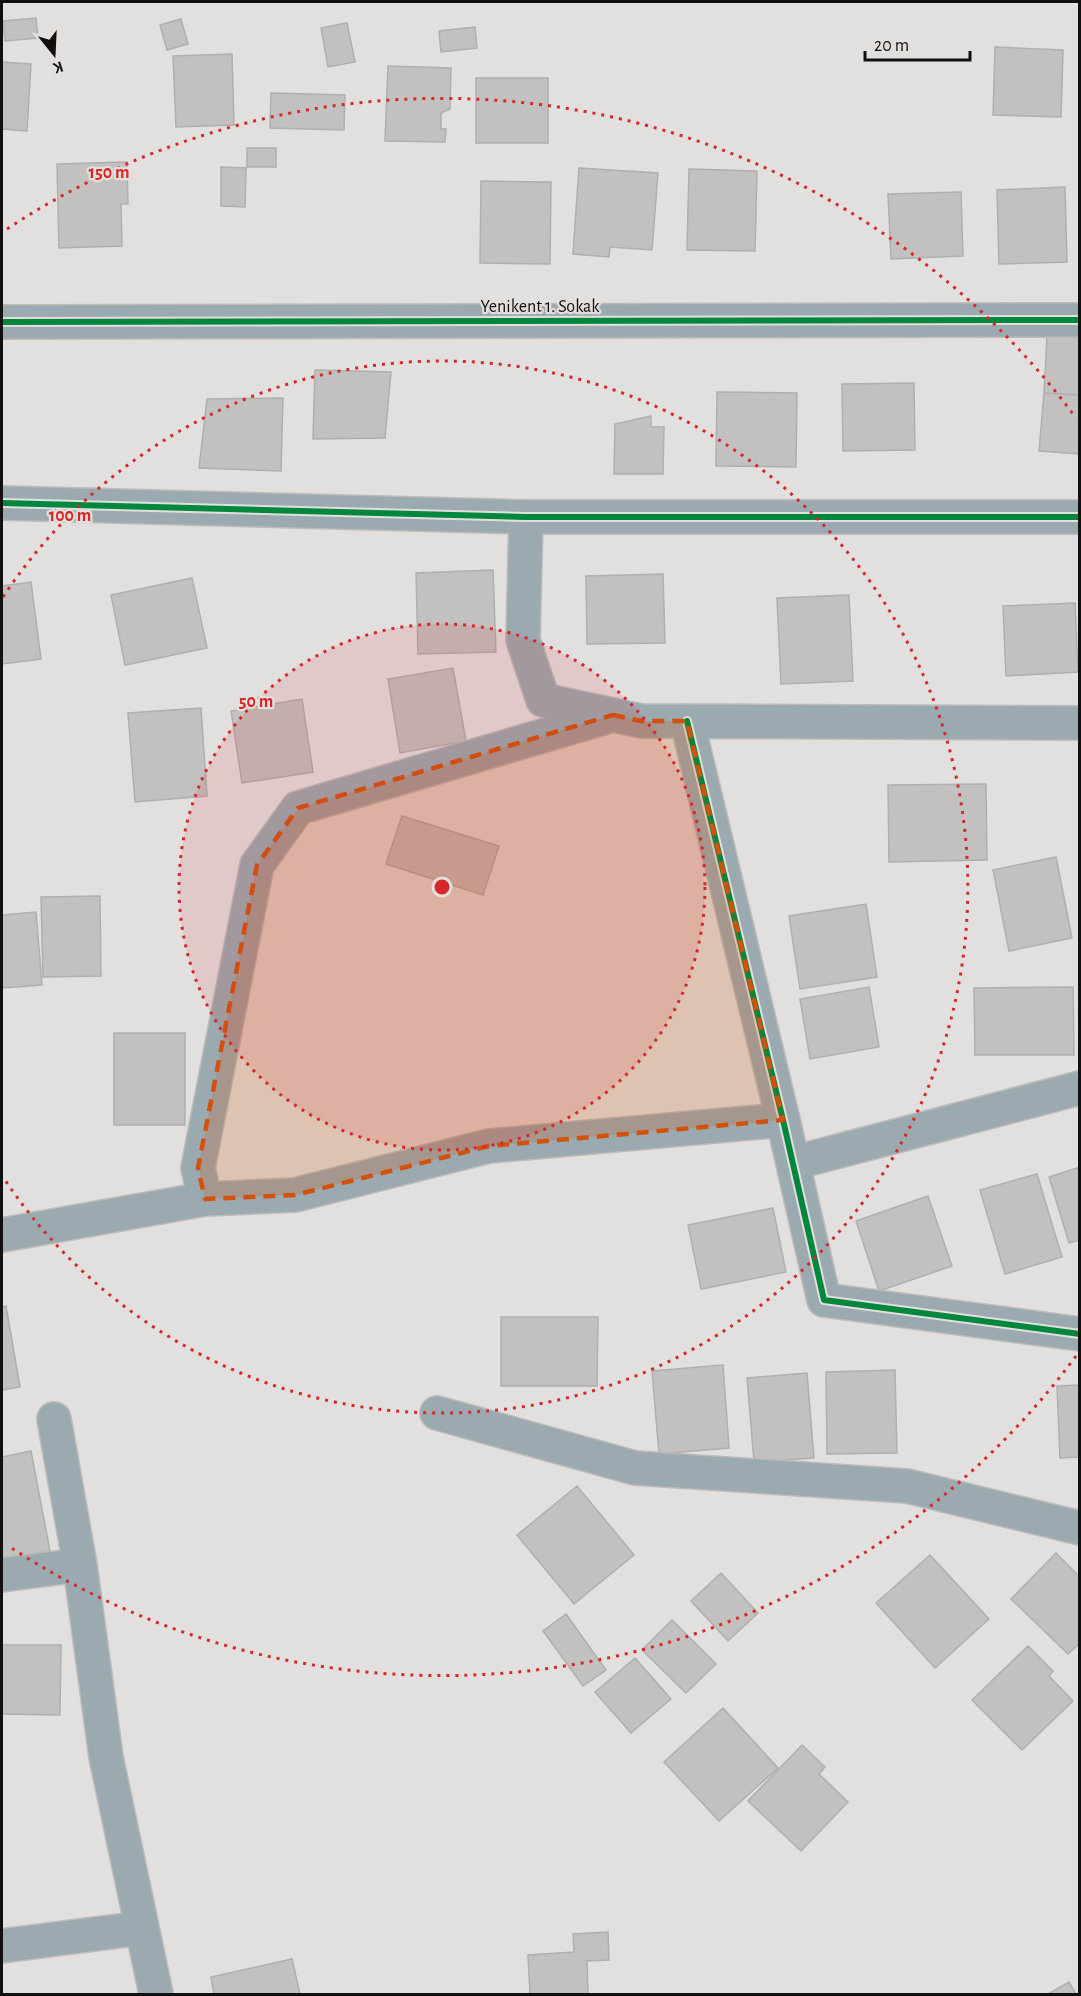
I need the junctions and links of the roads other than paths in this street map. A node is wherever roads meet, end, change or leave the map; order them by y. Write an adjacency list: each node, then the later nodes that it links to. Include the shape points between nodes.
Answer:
1 (1080, 320): 2 (street, Yenikent 1. Sokak)
2 (2, 322)
3 (2, 503): 4 (street)
4 (526, 517): 5 (street); 6 (street, via 523,640 543,699)
5 (1080, 517)
6 (613, 715): 7 (street, via 641,721); 12 (street, via 298,808 257,865 198,1168)
7 (687, 721): 8 (street); 10 (street)
8 (1080, 723)
9 (1080, 1088): 11 (street)
10 (783, 1120): 11 (street); 12 (street, via 489,1146 295,1195)
11 (793, 1163): 14 (street, via 824,1300)
12 (205, 1199): 13 (street)
13 (2, 1235)
14 (1080, 1334)
15 (437, 1413): 17 (street, via 635,1468 907,1486)
16 (54, 1419): 18 (street)
17 (1080, 1528)
18 (80, 1564): 19 (street); 20 (street, via 106,1757)
19 (2, 1575)
20 (142, 1928): 21 (street); 22 (street)
21 (2, 1946)
22 (156, 1995)

